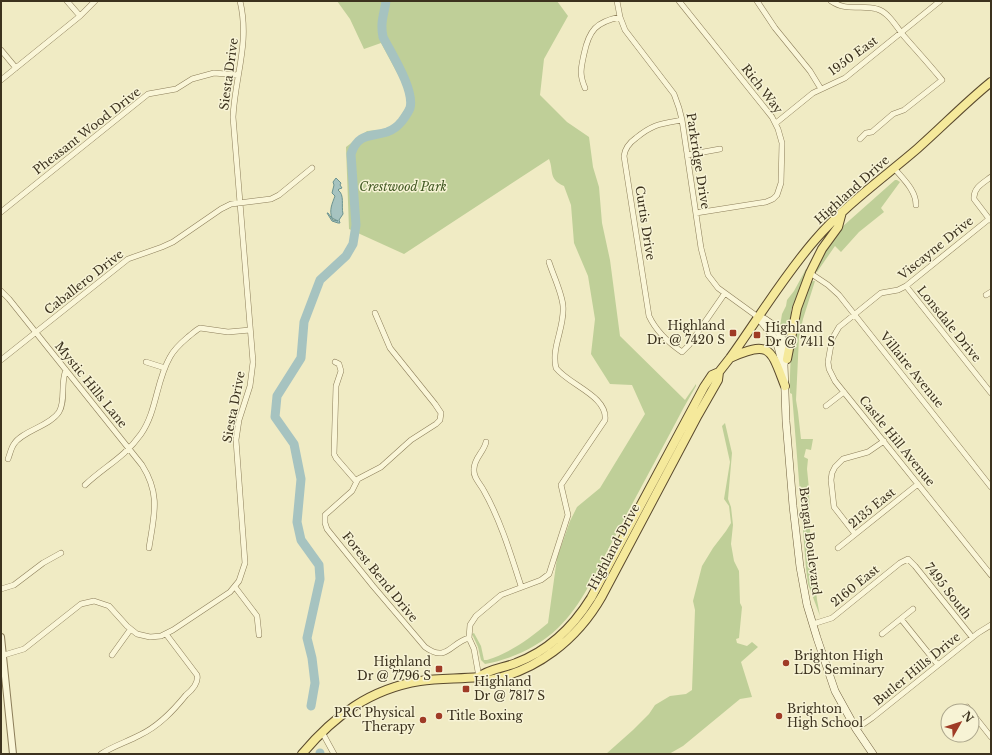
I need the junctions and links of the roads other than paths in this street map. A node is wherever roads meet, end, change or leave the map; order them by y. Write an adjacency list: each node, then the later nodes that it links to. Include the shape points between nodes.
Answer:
1 (67, 1): 9 (street)
2 (95, 1): 9 (street)
3 (240, 1): 14 (street, Siesta Drive, via 244,39)
4 (618, 1): 10 (street, Parkridge Drive)
5 (679, 1): 20 (street, Rich Way)
6 (757, 1): 18 (street)
7 (832, 1): 11 (street, via 846,8 878,9 888,16)
8 (938, 2): 11 (street, 1950 East)
9 (80, 16): 13 (street)
10 (620, 17): 17 (street, via 605,21 588,36 580,77); 19 (street, Parkridge Drive, via 631,39 674,94)
11 (901, 32): 18 (street, 1950 East, via 845,78); 21 (street, via 942,80 904,110 893,114 872,132)
12 (1, 50): 13 (street)
13 (16, 68): 15 (street)
14 (238, 75): 27 (street, Siesta Drive, via 232,117); 29 (street, Pheasant Wood Drive, via 214,73 192,79 176,89 148,94)
15 (1, 80)
16 (991, 82): 25 (main road, Highland Drive)
17 (584, 88)
18 (821, 89): 20 (street, 1950 East, via 808,96)
19 (682, 120): 23 (street, Parkridge Drive); 37 (street, Curtis Drive, via 645,130 627,146 624,156 649,316 659,331 682,352)
20 (776, 123): 31 (street, Rich Way, via 782,143 781,183 777,195 766,202)
21 (860, 138)
22 (720, 149): 23 (street)
23 (687, 155): 31 (street, Parkridge Drive)
24 (312, 168): 27 (street, Caballero Drive, via 279,195 270,199)
25 (894, 168): 28 (street, via 913,192); 30 (main road, Highland Drive)
26 (991, 177): 32 (street, via 977,188 973,195)
27 (239, 203): 41 (street, Siesta Drive); 42 (street, Caballero Drive, via 231,204 173,242 128,259)
28 (916, 205)
29 (1, 212)
30 (842, 212): 34 (main road, via 838,227 822,249); 40 (main road, Highland Drive, via 806,251)
31 (696, 213): 37 (street, Parkridge Drive, via 708,275)
32 (990, 220): 35 (street, Viscayne Drive)
33 (549, 262): 68 (street, via 564,307 556,346 556,368 600,402 605,416 602,425 561,484 568,515 552,570 545,577)
34 (810, 273): 39 (street, Villaire Avenue, via 834,290); 45 (main road, via 797,308)
35 (906, 286): 39 (street, Viscayne Drive, via 881,293); 52 (street, Lonsdale Drive)
36 (1, 291): 42 (street, Mystic Hills Lane)
37 (725, 293): 40 (street, Parkridge Drive)
38 (375, 313): 58 (street, Forest Bend Drive, via 390,348 441,412 441,416 436,424 411,440 381,467)
39 (854, 314): 51 (street, Castle Hill Avenue, via 835,333 828,362 831,375); 61 (street, Villaire Avenue)
40 (758, 317): 43 (main road, Highland Drive); 45 (main road, Bengal Boulevard, via 776,341 781,359)
41 (250, 330): 48 (street, via 198,330 177,347); 69 (street, Siesta Drive, via 252,374 236,440 244,563 242,575)
42 (36, 332): 44 (street, Caballero Drive); 49 (street, Mystic Hills Lane)
43 (730, 358): 50 (main road, via 753,349 765,350 772,355); 85 (main road, Highland Drive, via 719,372 718,380 602,596 584,623 561,646 534,664 485,681)
44 (1, 360)
45 (785, 361): 50 (main road, Bengal Boulevard)
46 (146, 362): 48 (street)
47 (335, 362): 58 (street, via 339,364 341,371 336,386 334,454)
48 (165, 368): 56 (street, via 149,419)
49 (66, 370): 56 (street, Mystic Hills Lane); 57 (street, via 59,413 15,442)
50 (785, 386): 73 (main road, Bengal Boulevard, via 800,567)
51 (844, 392): 53 (street); 54 (street, Castle Hill Avenue)
52 (991, 392)
53 (826, 406)
54 (884, 441): 59 (street, Castle Hill Avenue); 62 (street, via 868,452 843,459 832,473 830,480 834,507)
55 (486, 442): 68 (street, via 475,462 475,476 506,540)
56 (129, 449): 60 (street); 63 (street, Mystic Hills Lane, via 148,475 155,497)
57 (8, 459)
58 (356, 481): 81 (street, Forest Bend Drive, via 352,491 325,515 327,528 425,647 436,654 442,653)
59 (918, 484): 62 (street, 2135 East); 67 (street, Castle Hill Avenue)
60 (85, 485)
61 (991, 487)
62 (855, 534): 64 (street, 2135 East)
63 (149, 548)
64 (838, 548)
65 (61, 553): 70 (street, via 43,562 14,585)
66 (908, 559): 73 (street, 2160 East, via 832,618); 80 (street, 7495 South)
67 (991, 575)
68 (521, 586): 81 (street, via 501,595 476,616 470,625)
69 (235, 587): 76 (street, Siesta Drive); 78 (street, via 257,616)
70 (1, 589)
71 (913, 609): 72 (street)
72 (901, 619): 77 (street); 84 (street)
73 (813, 624): 88 (main road, Bengal Boulevard, via 835,691)
74 (991, 625): 80 (street, Butler Hills Drive)
75 (130, 630): 76 (street, Siesta Drive, via 150,637); 82 (street, Siesta Drive, via 109,606 94,601 87,602 24,649); 83 (street)
76 (166, 634): 92 (street, via 197,675 197,682 158,724 140,736)
77 (882, 634)
78 (259, 635)
79 (1, 637): 82 (street)
80 (972, 637): 84 (street, Butler Hills Drive)
81 (469, 638): 85 (street, via 474,649)
82 (4, 655): 86 (street)
83 (112, 656)
84 (938, 665): 88 (street, Butler Hills Drive)
85 (479, 677): 89 (main road, Highland Drive, via 422,681 390,689 351,708)
86 (4, 693): 91 (street)
87 (980, 723): 90 (street)
88 (856, 729): 95 (main road, Bengal Boulevard)
89 (322, 732): 93 (main road, Highland Drive); 94 (street)
90 (991, 737)
91 (13, 754)
92 (101, 754)
93 (302, 754)
94 (334, 754)
95 (872, 754)

